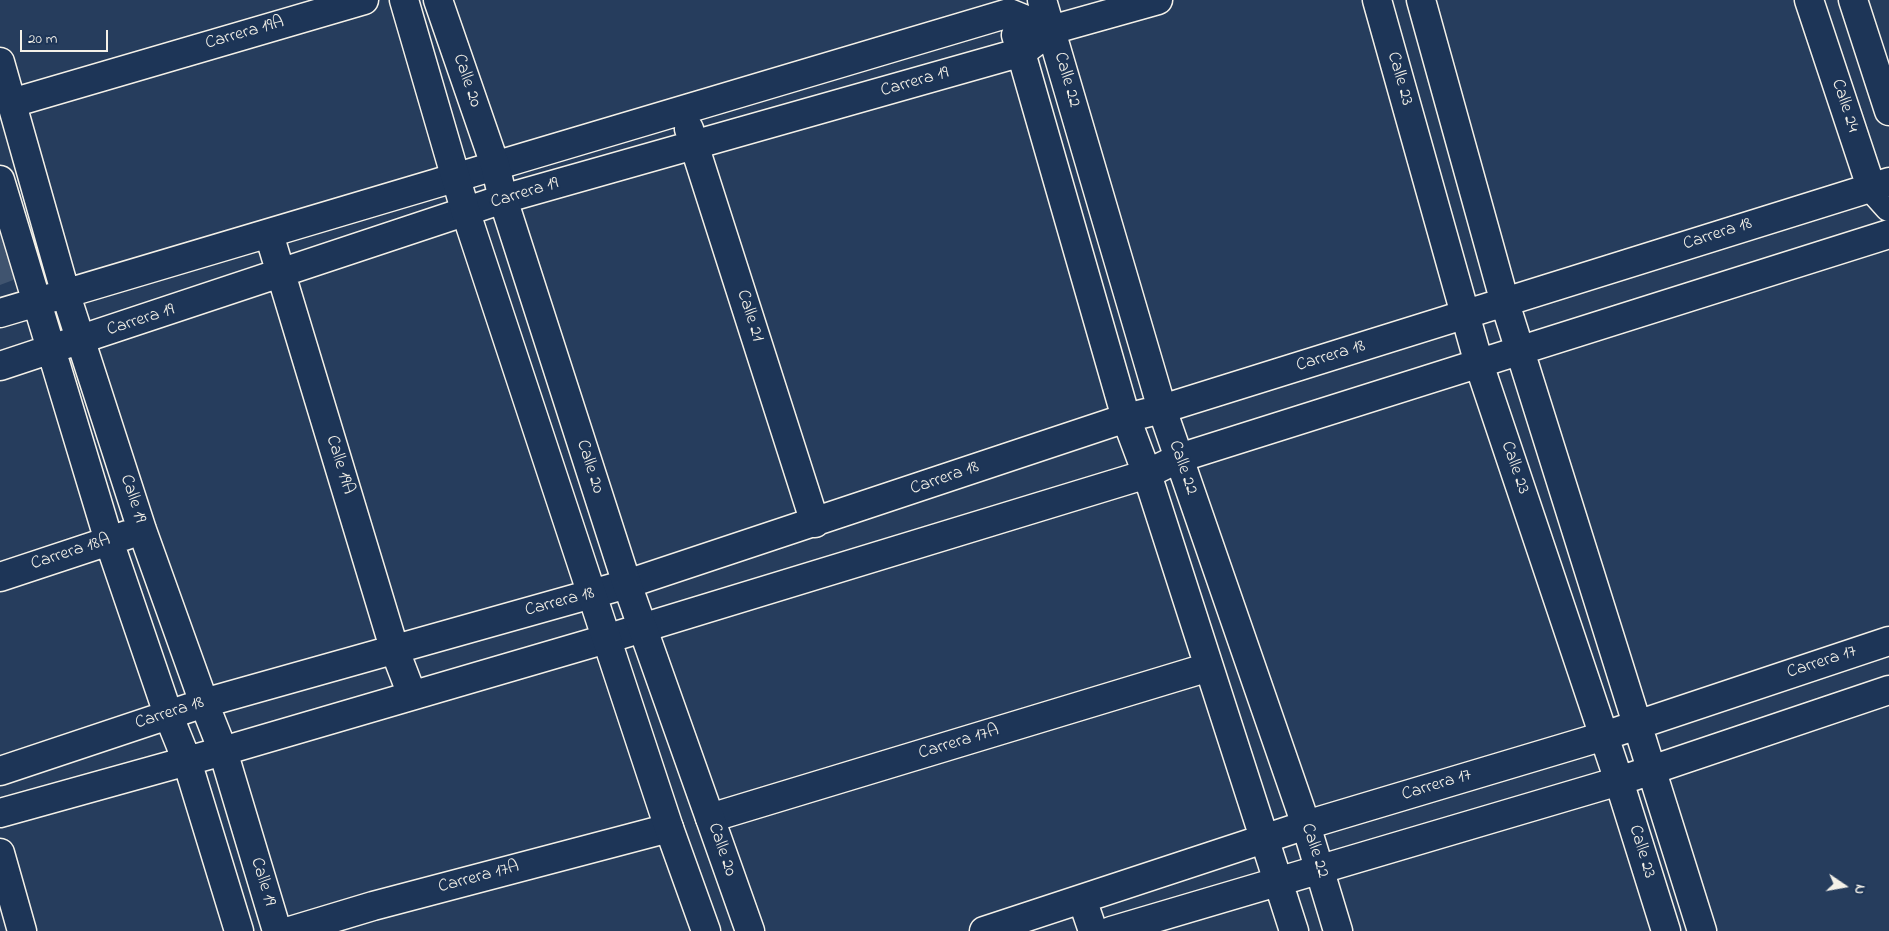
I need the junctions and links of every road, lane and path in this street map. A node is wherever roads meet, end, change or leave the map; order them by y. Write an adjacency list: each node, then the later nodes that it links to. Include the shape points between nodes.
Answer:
1 (364, 0): 14 (street, Carrera 19A)
2 (404, 0): 19 (street, Calle 20)
3 (438, 0): 18 (street, Calle 20)
4 (1042, 0): 11 (street, Calle 22)
5 (1158, 0): 11 (street, Carrera 19)
6 (1377, 0): 32 (street, Calle 23)
7 (1421, 0): 29 (street, Calle 23)
8 (1809, 0): 21 (street, Calle 24)
9 (1853, 0): 16 (street)
10 (1007, 7): 11 (street); 12 (street, Calle 22); 15 (street, Carrera 19)
11 (1051, 30): 12 (street, Carrera 19); 38 (street, Calle 22)
12 (1022, 52): 17 (street, Carrera 19); 39 (street, Calle 22)
13 (0, 62): 14 (street, Calle 19)
14 (12, 102): 28 (street, Calle 19)
15 (684, 109): 17 (street, Calle 21); 18 (street, Carrera 19)
16 (1889, 111)
17 (694, 146): 22 (street, Carrera 19); 42 (street, Calle 21)
18 (494, 165): 19 (street, Carrera 19); 22 (street, Calle 20)
19 (456, 178): 24 (street, Calle 20); 25 (street, Carrera 19)
20 (0, 180): 30 (street, Calle 19)
21 (1880, 184): 23 (street, Calle 24); 29 (street, Carrera 18)
22 (503, 199): 24 (street, Carrera 19); 46 (street, Calle 20)
23 (1889, 207)
24 (466, 213): 27 (street, Carrera 19); 47 (street, Calle 20)
25 (269, 234): 27 (street, Calle 19A); 28 (street, Carrera 19)
26 (1889, 234): 34 (street)
27 (282, 274): 33 (street, Carrera 19); 51 (street, Calle 19A)
28 (66, 295): 30 (street, Carrera 19); 33 (street, Calle 19)
29 (1505, 302): 32 (street, Carrera 18); 34 (street, Calle 23)
30 (37, 303): 31 (street, Carrera 19); 35 (street, Calle 19)
31 (0, 313)
32 (1466, 315): 36 (street, Calle 23); 38 (street, Carrera 18)
33 (81, 340): 35 (street, Carrera 19); 43 (street, Calle 19)
34 (1521, 348): 36 (street); 57 (street, Calle 23)
35 (52, 350): 37 (street, Carrera 19); 44 (street, Calle 19)
36 (1479, 364): 40 (street); 58 (street, Calle 23)
37 (0, 366)
38 (1162, 410): 39 (street, Carrera 18); 40 (street, Calle 22)
39 (1126, 418): 41 (street, Calle 22); 42 (street, Carrera 18)
40 (1179, 458): 41 (street); 66 (street, Calle 22)
41 (1147, 474): 48 (street); 52 (street, Calle 22)
42 (815, 523): 46 (street, Carrera 18)
43 (142, 530): 44 (street, Carrera 18A); 55 (street, Calle 19)
44 (109, 541): 45 (street, Carrera 18A); 56 (street, Calle 19)
45 (0, 577)
46 (627, 584): 47 (street, Carrera 18); 48 (street, Calle 20)
47 (592, 594): 49 (street, Calle 20); 51 (street, Carrera 18)
48 (643, 627): 49 (street); 65 (street, Calle 20)
49 (606, 639): 54 (street); 67 (street, Calle 20)
50 (1889, 641): 57 (street, Carrera 17)
51 (394, 648): 54 (street, Calle 19A); 55 (street, Carrera 18)
52 (1209, 667): 65 (street, Carrera 17A); 68 (street, Calle 22)
53 (1889, 690): 62 (street)
54 (412, 696): 59 (street)
55 (204, 703): 56 (street, Carrera 18); 59 (street, Calle 19)
56 (168, 714): 60 (street, Calle 19); 61 (street, Carrera 18)
57 (1638, 725): 58 (street, Carrera 17); 62 (street, Calle 23)
58 (1604, 736): 63 (street, Calle 23); 66 (street, Carrera 17)
59 (223, 751): 60 (street); 75 (street, Calle 19)
60 (187, 761): 64 (street); 74 (street, Calle 19)
61 (0, 770)
62 (1652, 770): 63 (street); 85 (street, Calle 23)
63 (1619, 781): 70 (street); 84 (street, Calle 23)
64 (0, 813)
65 (710, 818): 78 (street, Calle 20)
66 (1306, 825): 68 (street, Carrera 17); 70 (street, Calle 22)
67 (669, 828): 76 (street, Carrera 17A); 77 (street, Calle 20)
68 (1265, 839): 71 (street, Calle 22); 72 (street, Carrera 17)
69 (0, 853): 73 (street)
70 (1320, 869): 71 (street); 83 (street, Calle 22)
71 (1278, 881): 81 (street); 82 (street, Calle 22)
72 (1082, 899): 79 (street, Carrera 17); 80 (street)
73 (22, 931)
74 (239, 931)
75 (277, 931)
76 (290, 931)
77 (706, 931)
78 (750, 931)
79 (984, 931)
80 (1093, 931)
81 (1111, 931)
82 (1294, 931)
83 (1338, 931)
84 (1666, 931)
85 (1702, 931)

